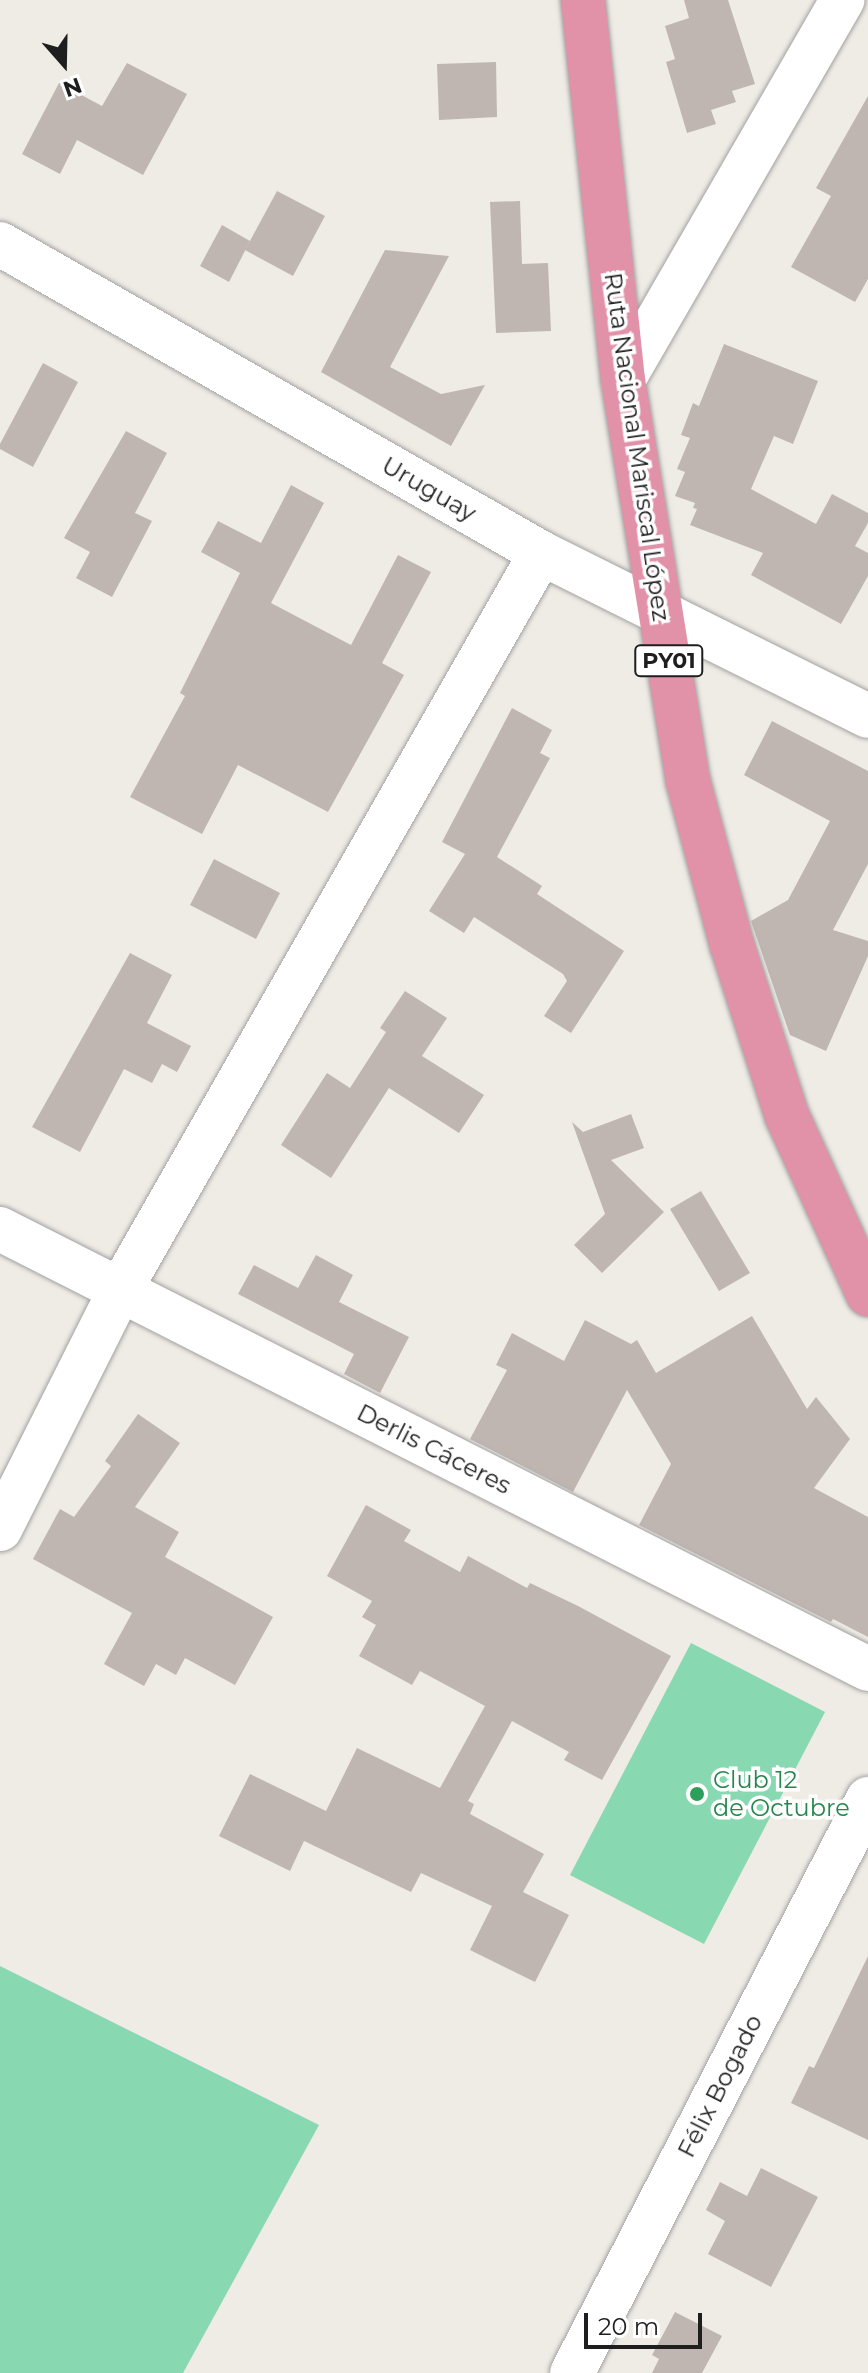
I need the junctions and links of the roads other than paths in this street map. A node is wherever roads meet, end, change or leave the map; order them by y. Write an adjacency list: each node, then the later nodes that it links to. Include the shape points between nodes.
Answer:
1 (583, 0): 4 (highway, Ruta Nacional Mariscal López / PY01)
2 (842, 0): 4 (street)
3 (0, 244): 5 (street, Uruguay)
4 (623, 380): 6 (highway, Ruta Nacional Mariscal López / PY01)
5 (541, 553): 6 (street, Uruguay); 9 (street)
6 (660, 610): 7 (street, Uruguay); 10 (highway, Ruta Nacional Mariscal López / PY01, via 688,781 732,945 787,1116)
7 (868, 716)
8 (0, 1229): 9 (street, Derlis Cáceres)
9 (120, 1290): 11 (street); 12 (street, Derlis Cáceres)
10 (868, 1294)
11 (0, 1529)
12 (868, 1669)
13 (868, 1799): 14 (street, Félix Bogado)
14 (572, 2373)

